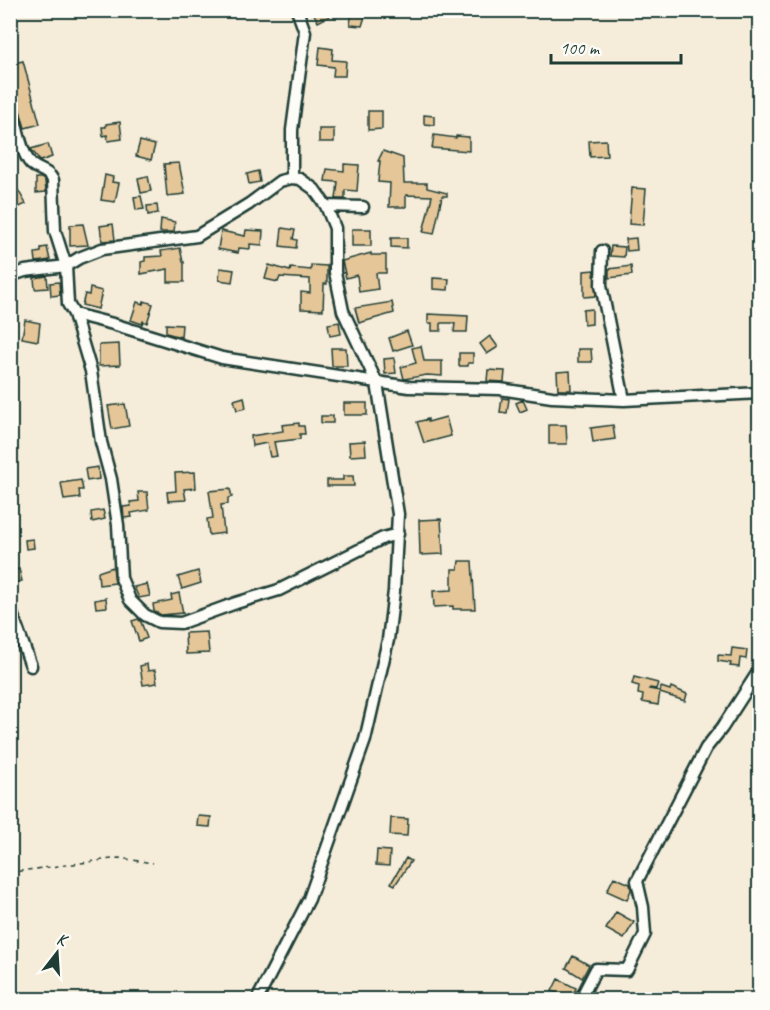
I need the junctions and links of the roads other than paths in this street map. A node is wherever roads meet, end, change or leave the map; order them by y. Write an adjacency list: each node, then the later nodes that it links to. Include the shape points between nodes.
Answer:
1 (297, 10): 3 (street, via 304,33 292,130)
2 (10, 97): 7 (street, via 20,142 30,163 50,173 53,180 55,231)
3 (292, 178): 4 (street, via 314,189); 7 (street, via 280,181 197,236 102,249)
4 (326, 206): 5 (street); 10 (street, via 335,228 335,273 344,311)
5 (363, 207)
6 (602, 251): 12 (street, via 601,285)
7 (66, 266): 8 (street); 9 (street, via 68,304)
8 (10, 276)
9 (75, 314): 10 (street, via 222,358); 13 (street, via 91,371 101,442 111,479 121,578 130,600 145,615 159,622 181,623 279,590)
10 (377, 383): 12 (street, via 500,388 552,397); 13 (street)
11 (759, 393): 12 (street)
12 (624, 400)
13 (398, 534): 17 (street, via 387,640 365,740 309,899)
14 (10, 608): 15 (street)
15 (31, 666)
16 (759, 669): 18 (street, via 706,748 637,881 645,934 627,970 596,969)
17 (257, 999)
18 (580, 999)

